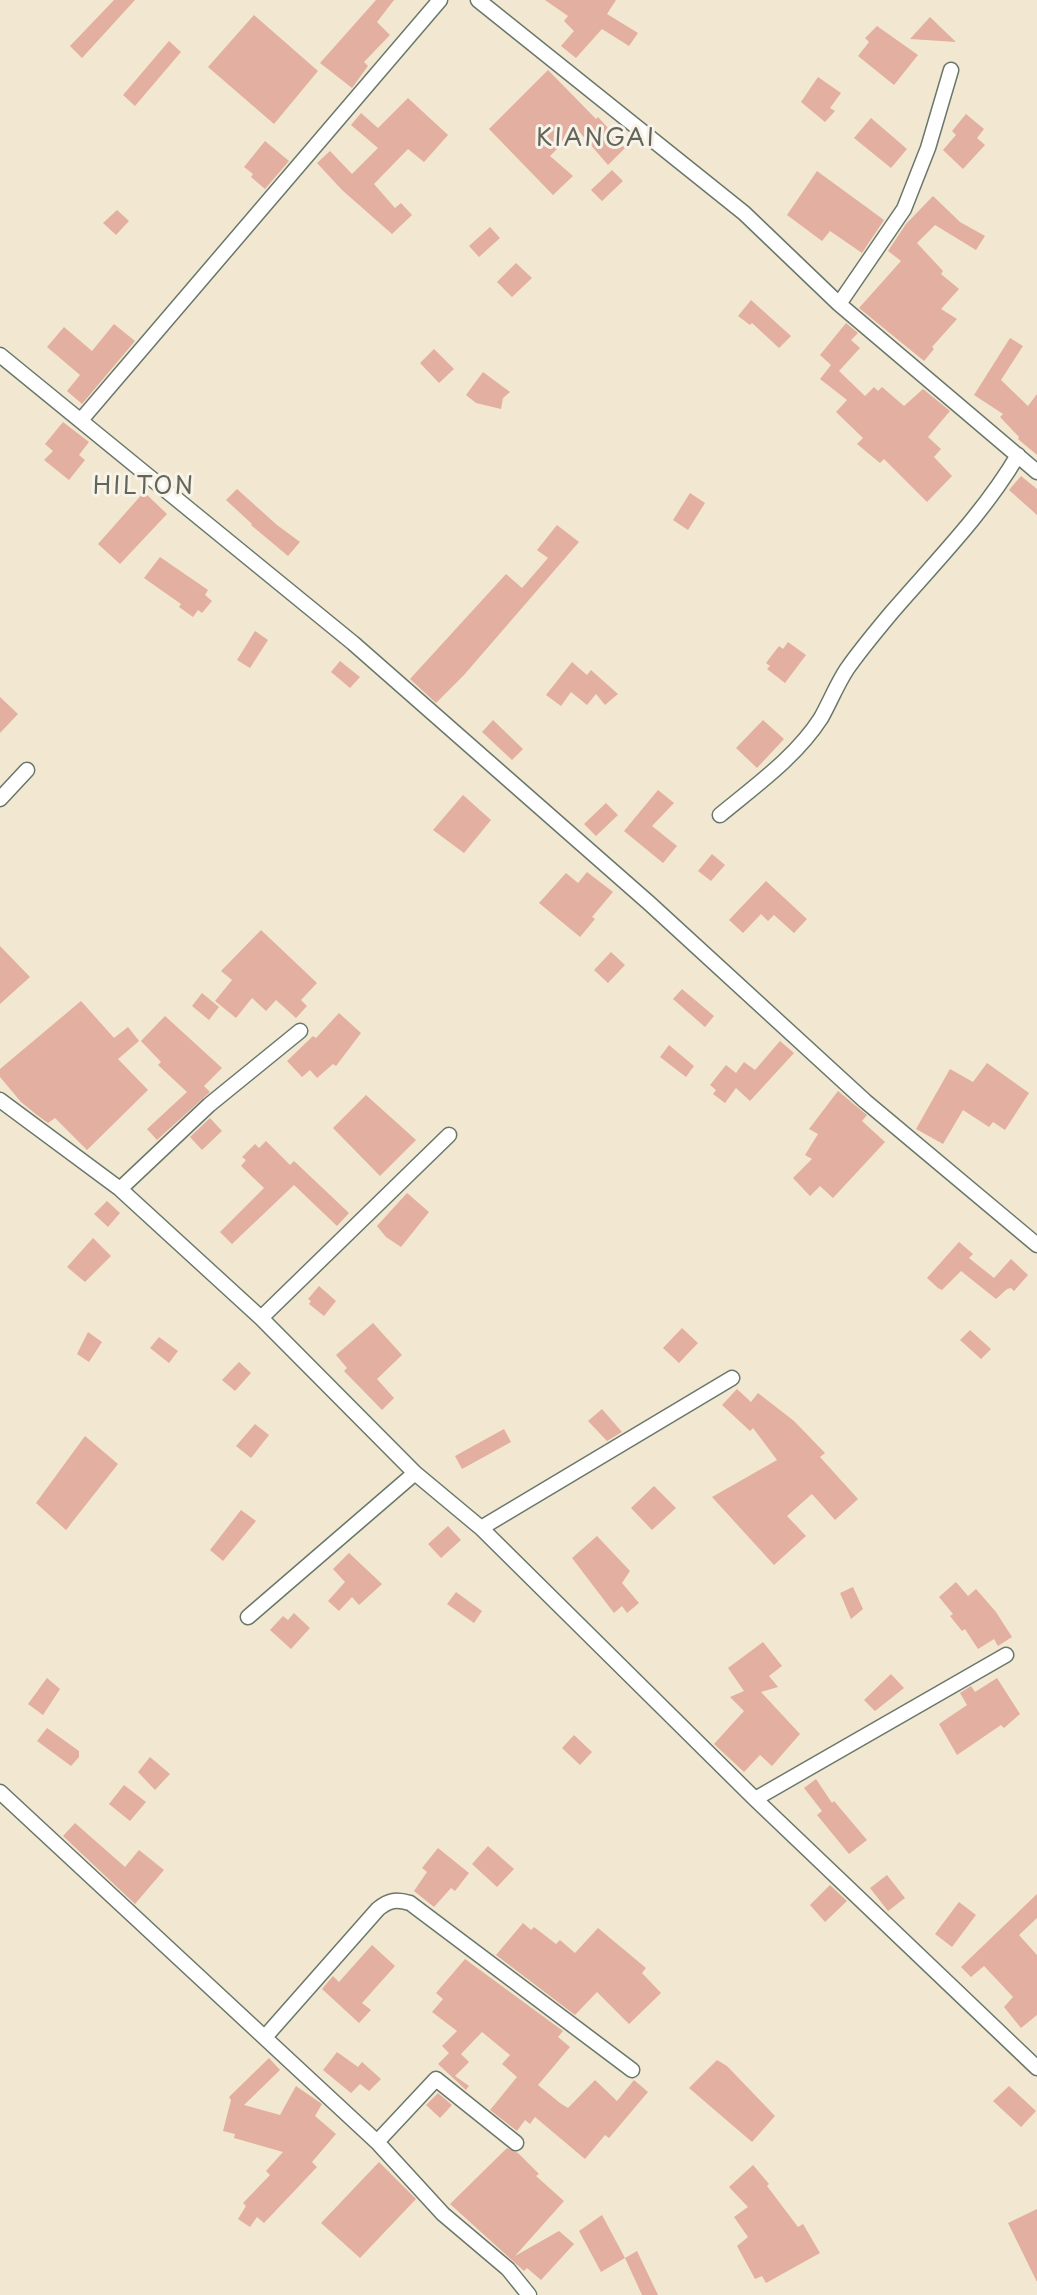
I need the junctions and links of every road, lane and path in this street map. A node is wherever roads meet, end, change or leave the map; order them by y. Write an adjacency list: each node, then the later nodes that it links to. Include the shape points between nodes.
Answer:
1 (440, 0): 6 (street)
2 (478, 0): 4 (street, via 744,213)
3 (951, 70): 4 (street, via 904,209)
4 (839, 304): 7 (street)
5 (0, 355): 6 (street)
6 (81, 420): 16 (street, via 353,643 865,1101)
7 (1018, 455): 8 (street); 11 (street, via 971,522 853,661 801,741)
8 (1037, 472)
9 (27, 770): 10 (street)
10 (0, 799)
11 (720, 815)
12 (300, 1031): 15 (street, via 209,1105)
13 (0, 1100): 15 (street)
14 (449, 1135): 17 (street)
15 (120, 1189): 17 (street)
16 (1037, 1245)
17 (261, 1318): 19 (street)
18 (732, 1378): 20 (street)
19 (415, 1473): 20 (street); 21 (street)
20 (481, 1528): 24 (street)
21 (248, 1617)
22 (1006, 1655): 24 (street)
23 (0, 1792): 25 (street)
24 (755, 1799): 26 (street)
25 (265, 2037): 27 (street, via 378,1909 398,1900 410,1903); 28 (street)
26 (1037, 2068)
27 (632, 2070)
28 (377, 2142): 29 (street, via 436,2079); 30 (street)
29 (516, 2143)
30 (529, 2295)

